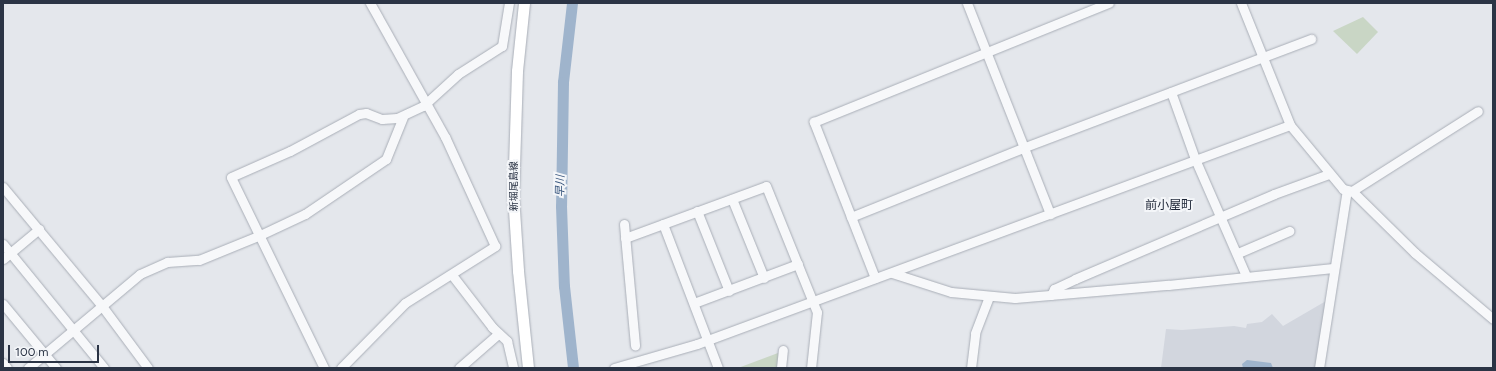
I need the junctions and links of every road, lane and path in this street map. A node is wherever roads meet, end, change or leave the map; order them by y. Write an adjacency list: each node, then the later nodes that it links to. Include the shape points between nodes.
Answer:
1 (509, 3): 11 (street, via 502,46 458,74)
2 (524, 3): 66 (main road, 新堀尾島線, via 517,71 513,195)
3 (967, 3): 8 (street)
4 (1109, 3): 8 (street)
5 (1241, 3): 9 (street)
6 (373, 4): 11 (street)
7 (1310, 38): 9 (street)
8 (987, 51): 15 (street); 23 (street, via 814,122)
9 (1262, 58): 10 (street); 14 (street)
10 (1171, 92): 15 (street); 16 (street)
11 (426, 103): 13 (street); 38 (street, via 445,137 494,244 493,249)
12 (1478, 111): 19 (street)
13 (403, 117): 29 (street, via 386,159 304,214); 29 (street, via 382,119 366,113 359,114 290,151 231,177)
14 (1290, 124): 16 (street); 17 (street)
15 (1025, 147): 22 (street); 23 (street)
16 (1195, 158): 22 (street); 24 (street)
17 (1329, 174): 19 (street, via 1338,185); 24 (street, via 1274,194)
18 (3, 187): 27 (street)
19 (1350, 191): 36 (street); 49 (street, via 1415,253)
20 (732, 199): 21 (street); 35 (street, via 766,186); 40 (street)
21 (697, 211): 26 (street); 42 (street)
22 (1050, 214): 37 (street)
23 (851, 217): 41 (street)
24 (1222, 218): 33 (street); 43 (street, via 1054,289)
25 (624, 224): 30 (street)
26 (663, 224): 30 (street); 46 (street)
27 (39, 229): 32 (street); 48 (street)
28 (1289, 232): 33 (street)
29 (258, 236): 48 (street, via 199,260 158,264 140,274); 62 (street, via 291,296)
30 (624, 238): 53 (street)
31 (3, 244): 32 (street)
32 (10, 253): 34 (street); 50 (street)
33 (1238, 253): 39 (street)
34 (3, 259)
35 (798, 264): 40 (street); 45 (street)
36 (1333, 268): 39 (street); 72 (street)
37 (892, 272): 41 (street); 44 (street, via 951,292)
38 (452, 275): 51 (street); 63 (street, via 405,303)
39 (1246, 276): 43 (street)
40 (764, 278): 42 (street)
41 (875, 278): 45 (street)
42 (729, 291): 46 (street)
43 (1051, 295): 44 (street)
44 (989, 297): 71 (street, via 975,333)
45 (812, 301): 52 (street); 70 (street, via 818,320)
46 (694, 303): 52 (street)
47 (3, 304): 55 (street)
48 (102, 306): 50 (street); 61 (street)
49 (1493, 319)
50 (74, 330): 55 (street); 60 (street)
51 (498, 334): 64 (street); 65 (street, via 504,337 509,346)
52 (708, 339): 67 (street); 68 (street)
53 (635, 346)
54 (783, 350): 69 (street)
55 (46, 354): 58 (street); 59 (street)
56 (3, 363): 57 (street)
57 (7, 368)
58 (28, 368)
59 (56, 368)
60 (104, 368)
61 (148, 368)
62 (324, 368)
63 (341, 368)
64 (459, 368)
65 (512, 368)
66 (528, 368)
67 (614, 368)
68 (718, 368)
69 (781, 368)
70 (811, 368)
71 (971, 368)
72 (1319, 368)

